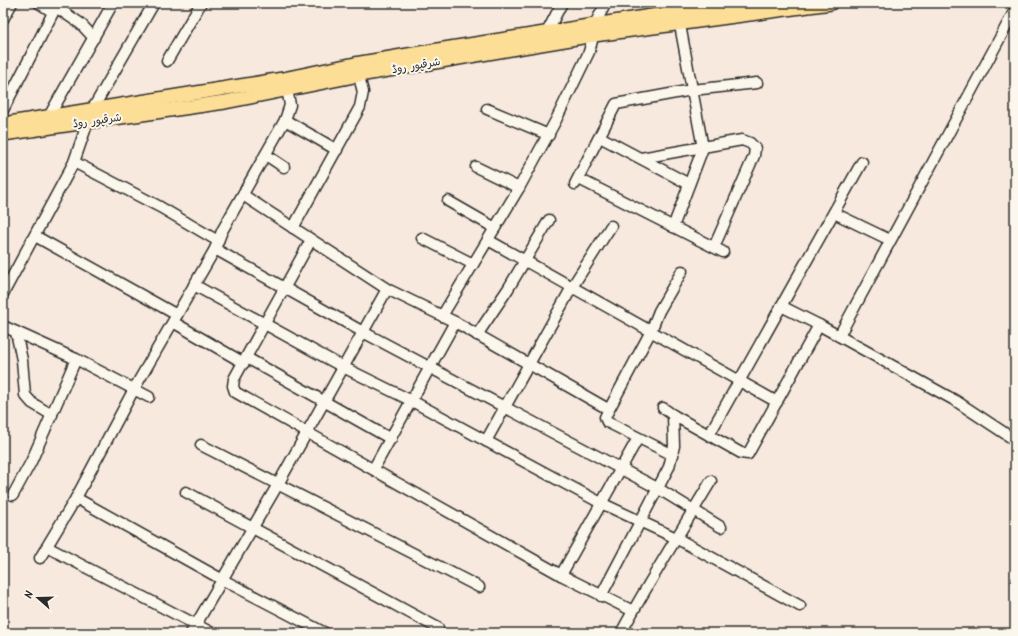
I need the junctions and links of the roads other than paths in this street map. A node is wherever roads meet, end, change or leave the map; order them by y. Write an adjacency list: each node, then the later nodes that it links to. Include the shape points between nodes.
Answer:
1 (12, 3): 12 (street)
2 (39, 3): 10 (street)
3 (113, 3): 16 (street)
4 (154, 3): 24 (street)
5 (201, 3): 17 (street)
6 (562, 3): 15 (street)
7 (606, 3): 14 (street)
8 (742, 3): 14 (main road, شرقپور روڈ)
9 (831, 3): 13 (main road, شرقپور روڈ)
10 (56, 7): 16 (street, via 81,24); 23 (street)
11 (1015, 10): 53 (street)
12 (3, 19)
13 (680, 25): 14 (main road, شرقپور روڈ); 21 (street)
14 (595, 30): 15 (main road, شرقپور روڈ); 18 (main road, شرقپور روڈ); 29 (street, via 578,77)
15 (548, 32): 18 (main road, شرقپور روڈ)
16 (94, 38): 25 (street)
17 (167, 62)
18 (357, 69): 20 (main road, شرقپور روڈ); 24 (main road, شرقپور روڈ, via 283,79); 32 (street, via 363,92 362,100)
19 (756, 83): 21 (street)
20 (287, 89): 24 (main road, شرقپور روڈ, via 225,102); 26 (street, via 290,106)
21 (692, 90): 30 (street, via 616,104); 31 (street)
22 (486, 109): 29 (street)
23 (3, 110)
24 (90, 116): 25 (main road, شرقپور روڈ); 28 (main road, شرقپور روڈ); 35 (street)
25 (48, 118): 27 (main road, شرقپور روڈ)
26 (285, 120): 32 (street); 33 (street)
27 (3, 124)
28 (3, 134)
29 (549, 135): 40 (street)
30 (600, 137): 34 (street); 46 (street, via 577,182)
31 (703, 148): 34 (street); 39 (street); 46 (street, via 742,140 755,148 718,250)
32 (337, 150): 47 (street)
33 (266, 155): 37 (street); 41 (street)
34 (641, 158): 39 (street)
35 (74, 162): 49 (street); 54 (street, via 160,207)
36 (862, 162): 43 (street)
37 (284, 167)
38 (476, 167): 40 (street)
39 (689, 184): 46 (street)
40 (519, 188): 48 (street)
41 (243, 195): 47 (street); 54 (street)
42 (448, 201): 48 (street)
43 (834, 213): 53 (street); 63 (street)
44 (549, 220): 55 (street)
45 (611, 226): 59 (street)
46 (673, 227)
47 (293, 228): 51 (street)
48 (495, 228): 52 (street)
49 (35, 236): 62 (street); 65 (street)
50 (422, 238): 56 (street)
51 (311, 240): 60 (street); 61 (street)
52 (488, 240): 55 (street); 56 (street)
53 (890, 240): 74 (street)
54 (217, 245): 58 (street); 60 (street)
55 (524, 260): 59 (street); 73 (street)
56 (473, 264): 64 (street)
57 (682, 270): 70 (street)
58 (194, 285): 65 (street); 67 (street)
59 (572, 287): 70 (street); 77 (street)
60 (285, 288): 67 (street); 72 (street)
61 (388, 289): 64 (street); 72 (street)
62 (3, 294)
63 (781, 306): 68 (street); 80 (street)
64 (442, 316): 66 (street)
65 (175, 319): 76 (street); 81 (street)
66 (456, 322): 73 (street); 79 (street)
67 (265, 324): 76 (street); 78 (street)
68 (820, 325): 74 (street); 85 (street)
69 (3, 326): 71 (street)
70 (651, 331): 80 (street); 88 (street)
71 (16, 332): 75 (street); 89 (street, via 25,395 32,403)
72 (363, 332): 78 (street); 79 (street)
73 (477, 335): 77 (street)
74 (839, 336): 95 (street, via 956,401)
75 (76, 359): 81 (street); 89 (street)
76 (245, 360): 84 (street); 91 (street, via 233,383 235,392)
77 (530, 364): 86 (street); 88 (street)
78 (343, 367): 83 (street); 84 (street)
79 (430, 368): 83 (street); 86 (street)
80 (739, 381): 85 (street); 92 (street)
81 (134, 389): 82 (street); 106 (street)
82 (149, 397)
83 (412, 401): 94 (street); 96 (street)
84 (324, 402): 91 (street); 94 (street)
85 (777, 402): 92 (street, via 748,454 741,453)
86 (506, 408): 96 (street); 100 (street)
87 (663, 408): 90 (street)
88 (608, 409): 93 (street, via 606,421)
89 (52, 415): 105 (street)
90 (673, 415): 92 (street); 98 (street)
91 (307, 432): 99 (street); 102 (street)
92 (709, 435)
93 (638, 438): 98 (street); 100 (street)
94 (391, 439): 99 (street)
95 (1015, 440)
96 (486, 441): 107 (street)
97 (201, 445): 102 (street)
98 (673, 455): 103 (street)
99 (374, 468): 115 (street)
100 (620, 468): 103 (street); 107 (street)
101 (711, 481): 108 (street)
102 (277, 486): 111 (street); 117 (street)
103 (658, 488): 108 (street); 109 (street)
104 (186, 492): 111 (street)
105 (13, 495)
106 (76, 498): 113 (street); 116 (street)
107 (601, 503): 109 (street); 115 (street)
108 (694, 509): 110 (street); 112 (street)
109 (640, 523): 112 (street); 118 (street)
110 (721, 526)
111 (252, 527): 116 (street); 121 (street)
112 (676, 538): 119 (street); 120 (street)
113 (47, 547): 114 (street); 122 (street)
114 (40, 558)
115 (562, 575): 118 (street)
116 (223, 580): 122 (street); 124 (street)
117 (479, 587)
118 (601, 596): 120 (street)
119 (800, 606)
120 (633, 611): 125 (street)
121 (438, 628)
122 (193, 629): 123 (street)
123 (212, 633)
124 (325, 633)
125 (621, 633)

